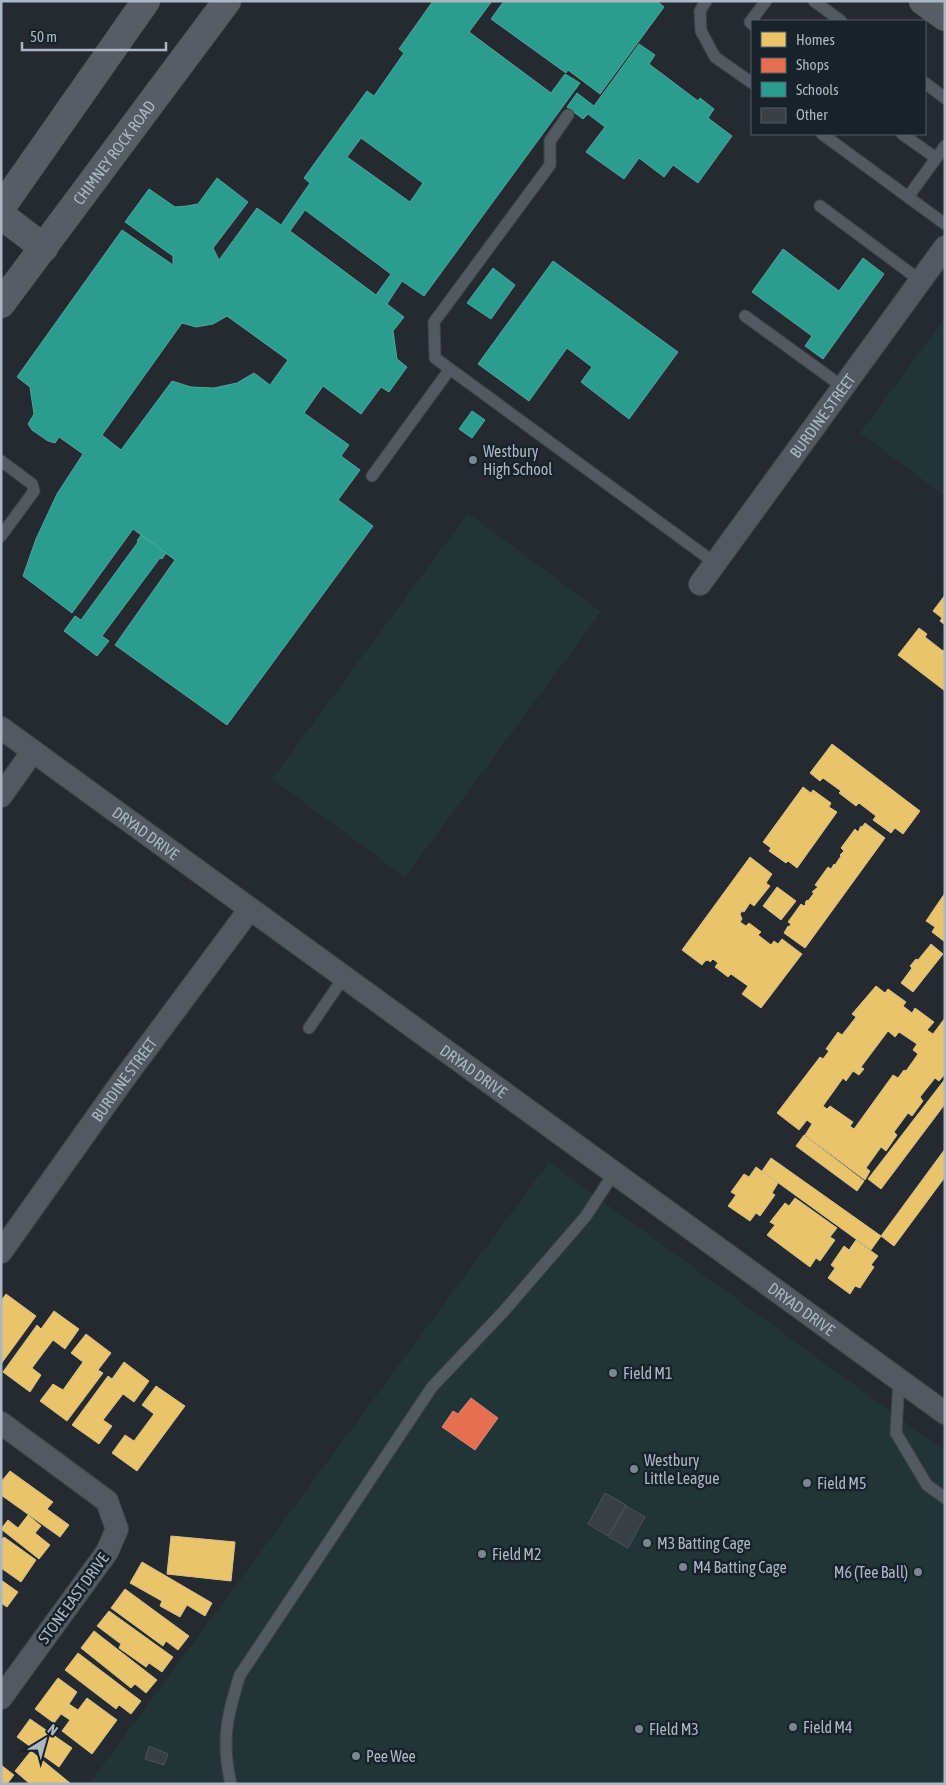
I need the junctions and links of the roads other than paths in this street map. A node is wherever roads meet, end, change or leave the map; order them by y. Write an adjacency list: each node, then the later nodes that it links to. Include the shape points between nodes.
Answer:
1 (146, 1): 20 (main road)
2 (227, 1): 24 (main road, CHIMNEY ROCK ROAD)
3 (706, 1): 10 (lane, via 700,11 701,31 715,56)
4 (766, 1): 8 (lane)
5 (814, 1): 9 (lane)
6 (923, 1): 7 (main road)
7 (945, 17)
8 (752, 20)
9 (840, 20)
10 (751, 82)
11 (926, 84): 12 (lane)
12 (945, 98)
13 (568, 115): 28 (lane, via 550,141 550,165 434,322 435,358)
14 (823, 135): 18 (lane)
15 (903, 135): 17 (lane)
16 (945, 146): 17 (lane)
17 (936, 158): 18 (lane)
18 (908, 196): 22 (lane)
19 (820, 206): 25 (lane)
20 (1, 208)
21 (1, 215): 24 (main road)
22 (945, 224)
23 (945, 247): 25 (street, BURDINE STREET)
24 (44, 248): 26 (main road, CHIMNEY ROCK ROAD)
25 (921, 281): 29 (street, BURDINE STREET)
26 (1, 304)
27 (745, 316): 29 (lane)
28 (450, 369): 31 (lane); 33 (lane)
29 (843, 387): 33 (street, BURDINE STREET)
30 (1, 461): 32 (lane, via 32,484 34,491)
31 (372, 476)
32 (1, 536)
33 (715, 563): 34 (street, BURDINE STREET)
34 (700, 584)
35 (1, 728): 36 (street, DRYAD DRIVE)
36 (33, 751): 37 (street); 38 (street, DRYAD DRIVE)
37 (1, 796)
38 (250, 909): 39 (street, DRYAD DRIVE); 42 (street, BURDINE STREET)
39 (344, 977): 40 (lane); 41 (street, DRYAD DRIVE)
40 (309, 1028)
41 (614, 1173): 43 (street, DRYAD DRIVE); 48 (lane, via 586,1216 504,1311 432,1387 240,1675 229,1707 225,1739)
42 (1, 1252)
43 (899, 1380): 44 (street, DRYAD DRIVE); 46 (lane, via 896,1433 927,1485)
44 (945, 1413)
45 (1, 1424): 47 (street, STONE EAST DRIVE, via 107,1501 117,1529 107,1552)
46 (945, 1498)
47 (1, 1698)
48 (231, 1784)

